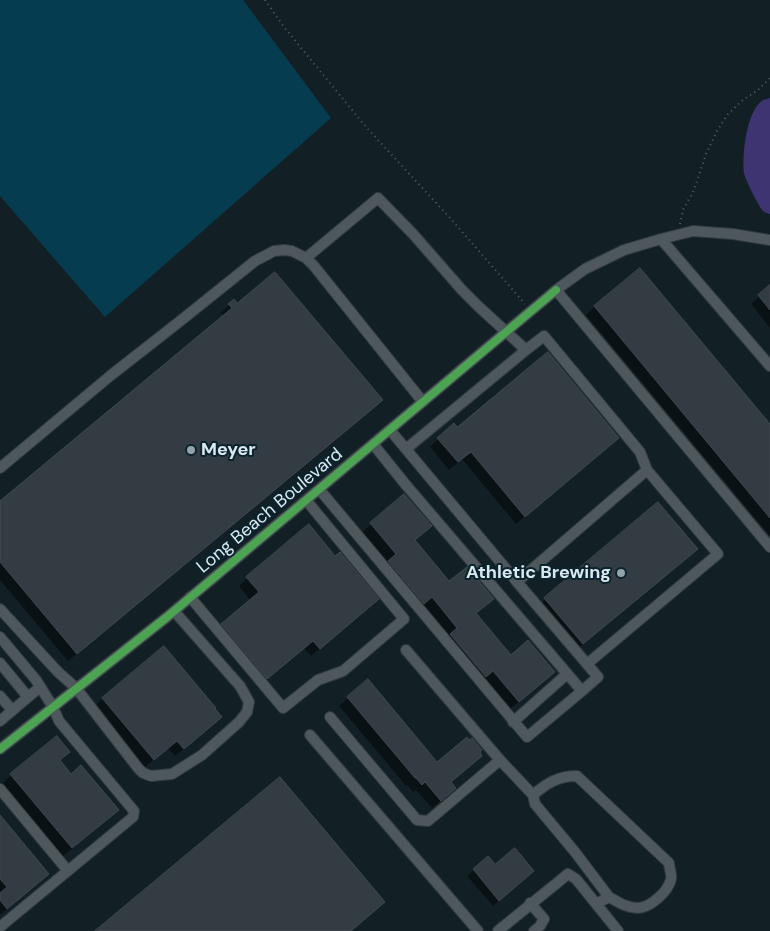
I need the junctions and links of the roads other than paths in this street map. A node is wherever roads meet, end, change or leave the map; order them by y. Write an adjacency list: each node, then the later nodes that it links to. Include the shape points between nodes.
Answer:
1 (661, 239): 2 (street, Long Beach Boulevard, via 692,231); 4 (street, Long Beach Boulevard, via 624,250 585,269); 7 (street)
2 (770, 240)
3 (306, 258): 5 (street, via 378,198 462,290); 8 (street); 12 (street, via 292,251 274,250 255,261)
4 (556, 290): 5 (street, Long Beach Boulevard); 16 (street)
5 (507, 331): 6 (street); 8 (street, Long Beach Boulevard)
6 (526, 350): 11 (street); 13 (street, via 544,336 640,452)
7 (770, 366)
8 (423, 402): 9 (street, Long Beach Boulevard)
9 (390, 430): 10 (street, Long Beach Boulevard); 11 (street)
10 (372, 444): 14 (street, Long Beach Boulevard); 25 (street)
11 (406, 449): 17 (street)
12 (0, 468)
13 (647, 470): 17 (street); 24 (street, via 718,554)
14 (319, 489): 15 (street, Long Beach Boulevard); 35 (street)
15 (306, 500): 18 (street, Long Beach Boulevard); 18 (street, via 404,619 343,671 318,680 283,708)
16 (770, 548)
17 (517, 582): 24 (street)
18 (190, 598): 20 (street, Long Beach Boulevard)
19 (0, 609): 27 (street)
20 (174, 611): 27 (street, Long Beach Boulevard); 27 (street, via 240,686 248,702 248,712 202,755 172,774 151,776 143,773)
21 (0, 637): 26 (street)
22 (406, 650): 38 (street)
23 (0, 663): 30 (street)
24 (587, 664): 28 (street, via 598,677)
25 (567, 674): 28 (street); 35 (street)
26 (40, 687): 30 (street); 31 (street)
27 (76, 688): 31 (street, Long Beach Boulevard)
28 (582, 692): 35 (street, via 527,737)
29 (0, 696): 32 (street)
30 (28, 697): 32 (street)
31 (53, 707): 37 (street, Long Beach Boulevard); 41 (street, via 59,721 134,811 133,817)
32 (12, 710): 34 (street)
33 (330, 717): 38 (street, via 417,820 428,821)
34 (0, 721)
35 (513, 722)
36 (310, 735): 46 (street)
37 (0, 750)
38 (500, 760): 40 (street)
39 (0, 789): 41 (street)
40 (533, 795): 42 (street, via 535,804); 42 (street, via 545,784 566,776 577,776 669,863 671,878 666,890 654,903 638,908)
41 (68, 871): 45 (street)
42 (609, 897): 44 (street)
43 (529, 904): 44 (street, via 568,874); 47 (street); 48 (street, via 544,918)
44 (596, 904): 49 (street)
45 (0, 927)
46 (478, 931)
47 (498, 931)
48 (534, 931)
49 (618, 931)

